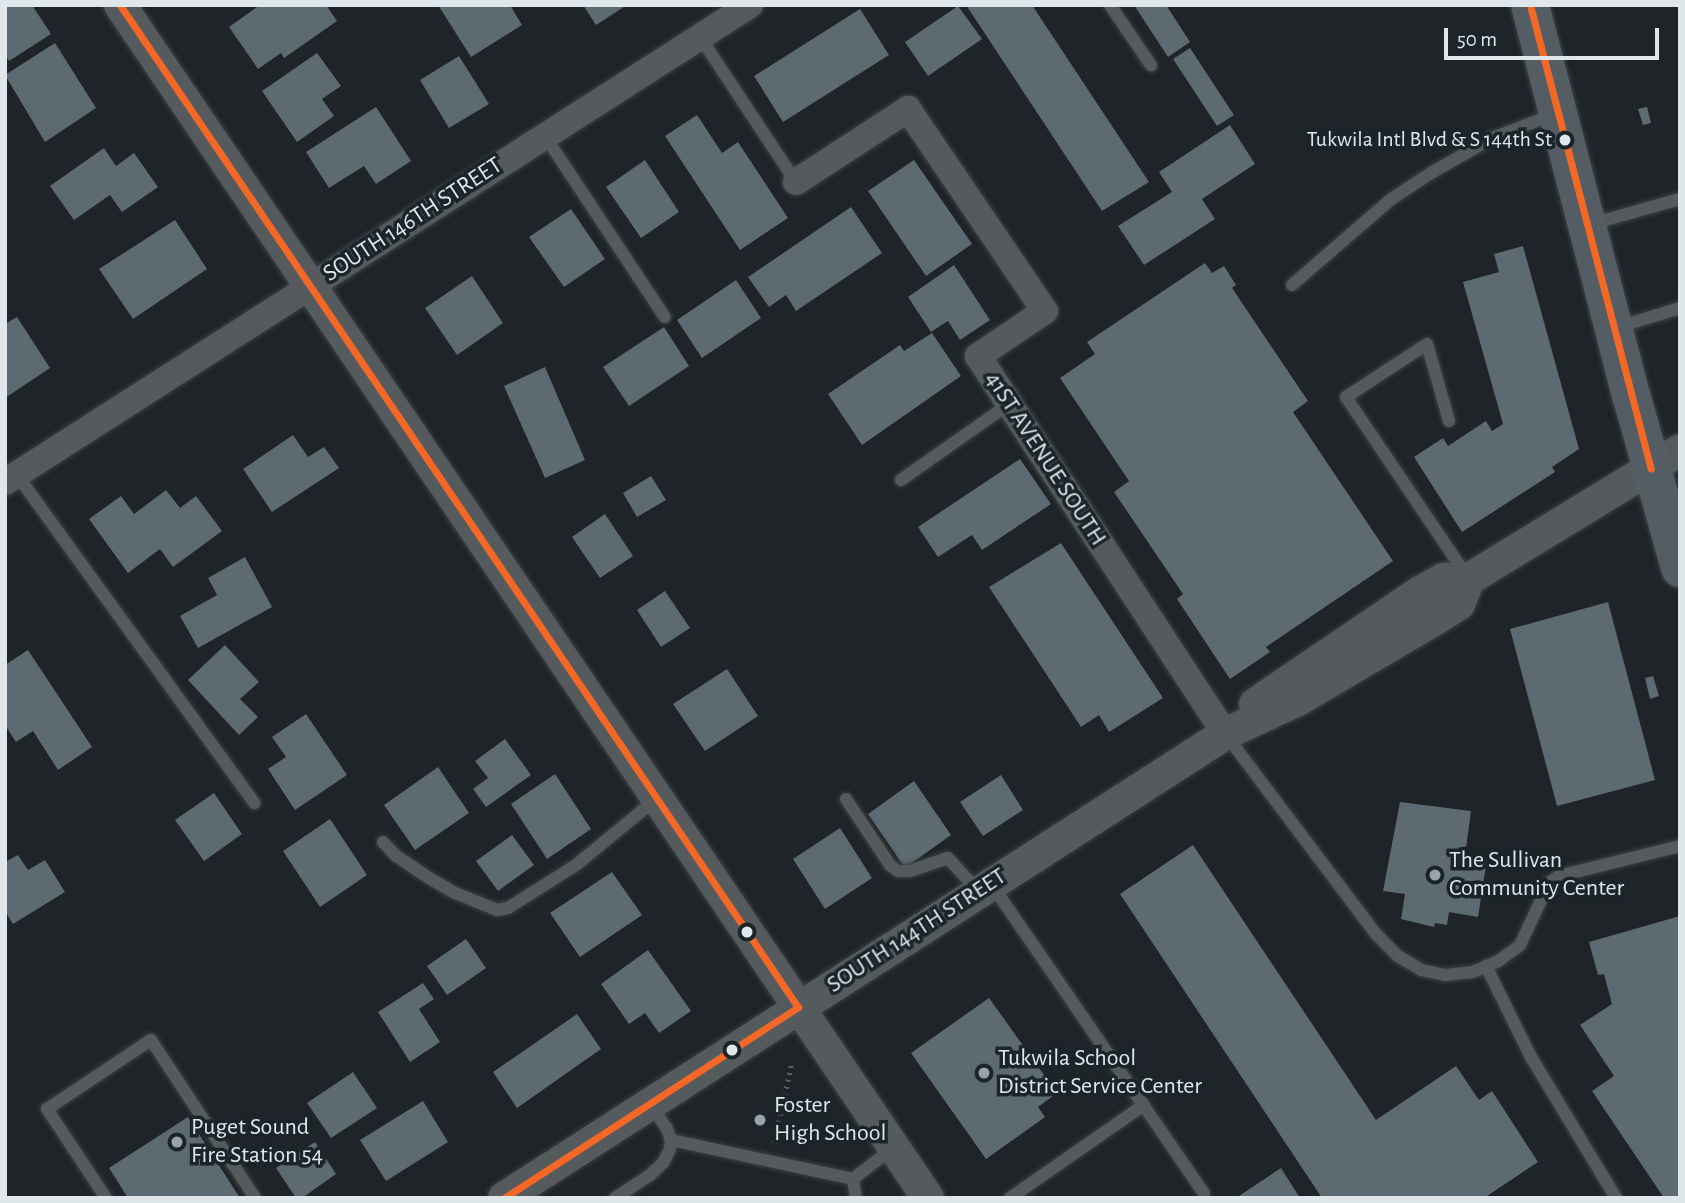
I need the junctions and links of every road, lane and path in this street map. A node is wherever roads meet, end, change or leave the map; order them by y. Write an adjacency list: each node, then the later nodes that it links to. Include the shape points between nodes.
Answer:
1 (120, 5): 12 (street)
2 (750, 5): 5 (street, SOUTH 146TH STREET)
3 (1110, 5): 6 (lane)
4 (1531, 5): 7 (main road)
5 (700, 37): 8 (street, SOUTH 146TH STREET); 9 (lane)
6 (1152, 65)
7 (1559, 113): 11 (main road); 13 (lane, via 1492,138 1431,173 1390,200)
8 (545, 136): 12 (street, SOUTH 146TH STREET); 15 (lane)
9 (796, 182): 17 (street, 41ST AVENUE SOUTH, via 908,109 1045,311 978,356)
10 (1680, 199): 11 (lane)
11 (1588, 225): 16 (main road)
12 (311, 285): 20 (street, SOUTH 146TH STREET); 25 (street)
13 (1292, 285)
14 (1680, 308): 16 (lane)
15 (665, 317)
16 (1614, 328): 19 (main road)
17 (1009, 404): 21 (lane); 24 (street, 41ST AVENUE SOUTH)
18 (1449, 421): 23 (lane, via 1427,344 1346,397)
19 (1665, 459): 22 (main road); 23 (street, SOUTH 144TH STREET)
20 (11, 479): 27 (lane)
21 (901, 480)
22 (1680, 568)
23 (1469, 579): 24 (street, SOUTH 144TH STREET, via 1443,579 1420,592 1258,701)
24 (1224, 734): 30 (street, SOUTH 144TH STREET); 31 (lane, via 1398,957 1420,970 1445,975)
25 (656, 799): 28 (lane, via 576,865 508,908 497,910 429,878 395,856); 32 (street)
26 (846, 799): 30 (lane, via 898,871 909,872 948,858)
27 (254, 803)
28 (383, 842)
29 (1680, 846): 31 (lane, via 1559,876 1549,883 1520,944)
30 (985, 888): 32 (street, SOUTH 144TH STREET); 35 (lane)
31 (1486, 966): 48 (lane, via 1531,1057)
32 (798, 1007): 34 (street, SOUTH 144TH STREET); 37 (street)
33 (792, 1061): 38 (path)
34 (650, 1103): 36 (lane); 43 (street, SOUTH 144TH STREET)
35 (1144, 1105): 40 (lane); 47 (lane)
36 (671, 1140): 38 (lane); 44 (lane, via 663,1163)
37 (894, 1148): 39 (lane); 46 (street)
38 (771, 1161): 39 (lane)
39 (853, 1179): 45 (lane)
40 (1204, 1193)
41 (106, 1198): 42 (lane, via 47,1109 151,1040)
42 (255, 1198)
43 (503, 1198)
44 (615, 1198)
45 (856, 1198)
46 (928, 1198)
47 (1010, 1198)
48 (1616, 1198)

